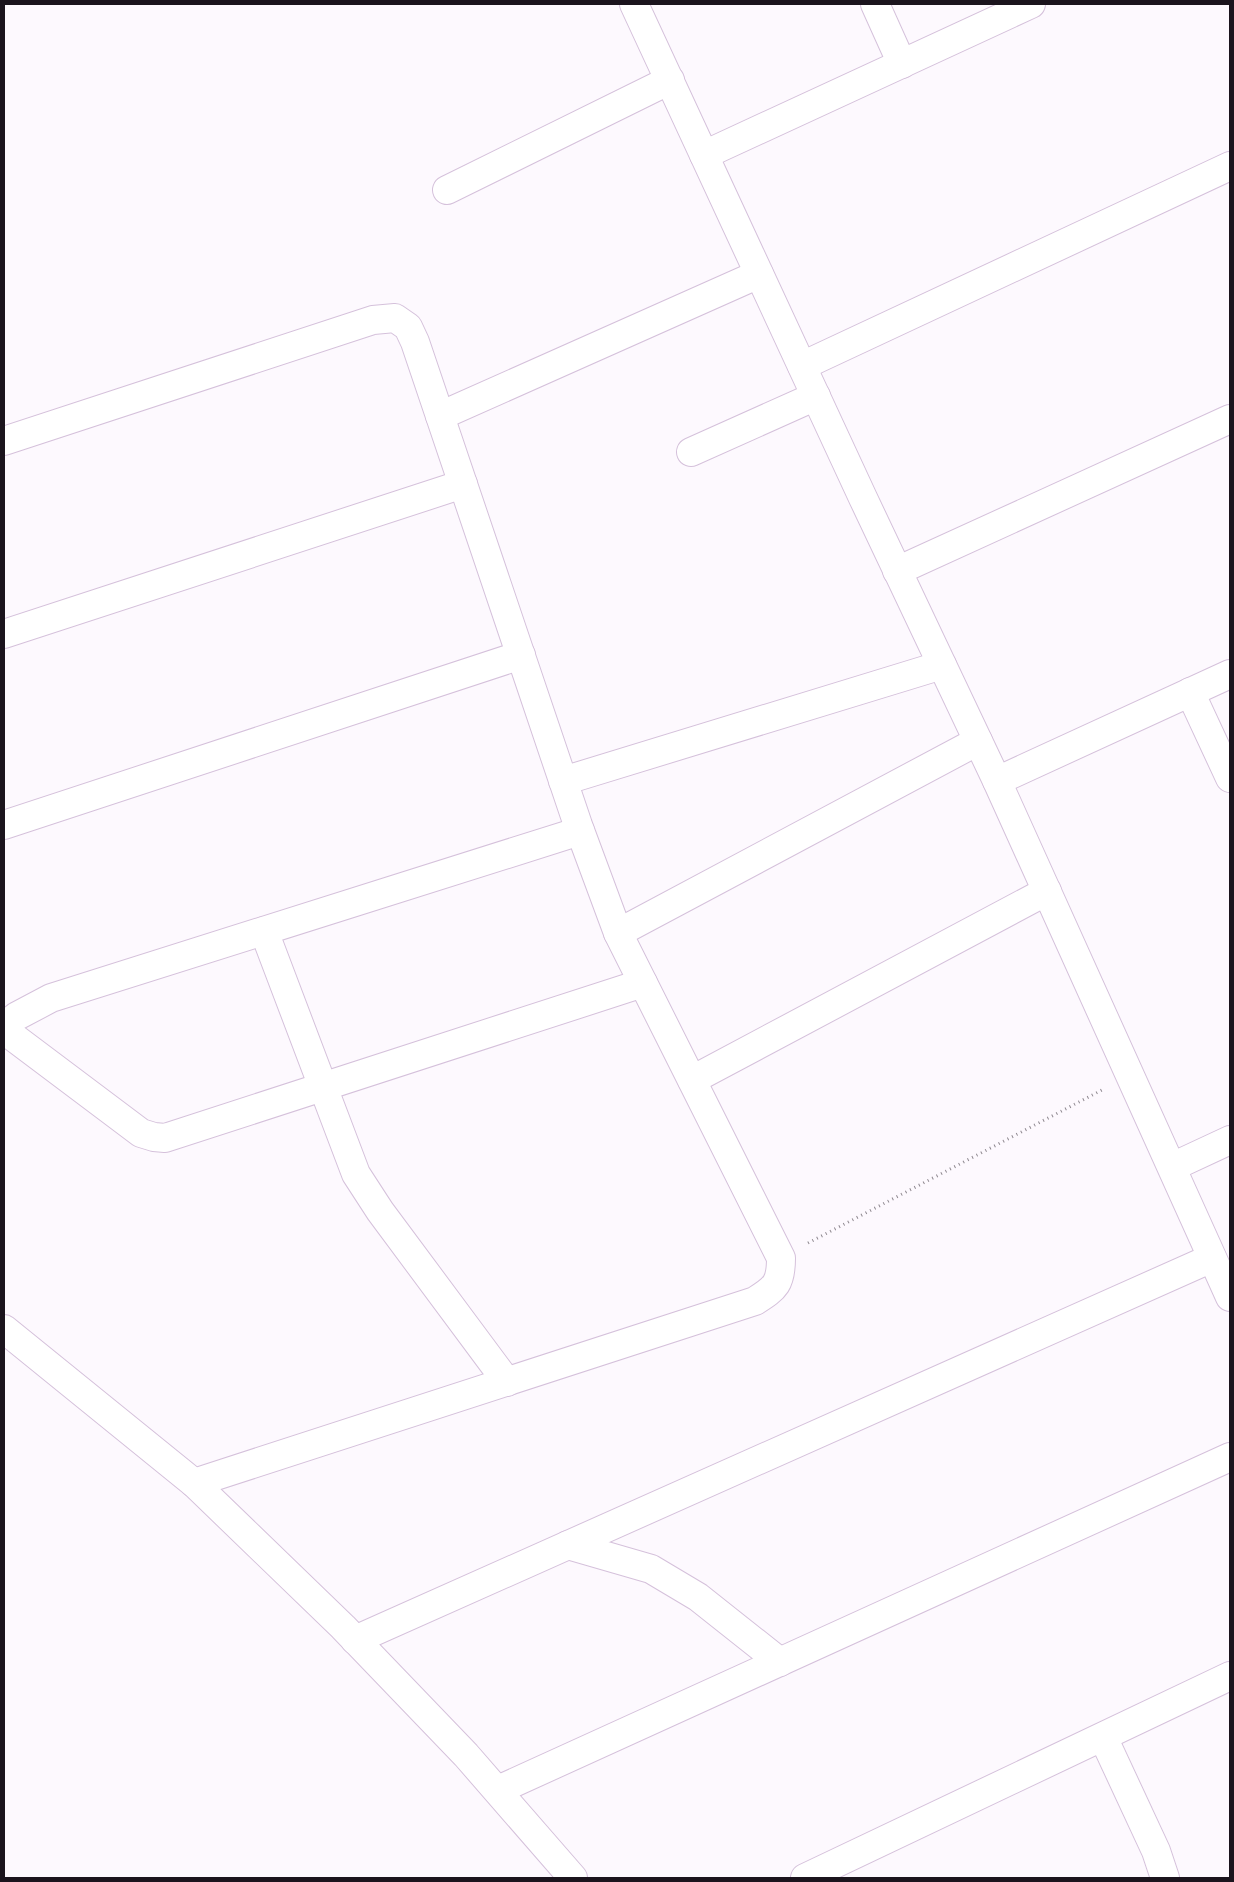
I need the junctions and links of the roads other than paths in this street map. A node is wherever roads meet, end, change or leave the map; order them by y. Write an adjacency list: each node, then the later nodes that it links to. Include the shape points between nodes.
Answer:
1 (634, 4): 5 (street)
2 (875, 4): 4 (street)
3 (1031, 4): 4 (street)
4 (902, 64): 6 (street)
5 (670, 80): 6 (street); 8 (street)
6 (704, 155): 9 (street)
7 (1230, 166): 10 (street)
8 (447, 190)
9 (759, 274): 10 (street); 12 (street)
10 (802, 366): 11 (street)
11 (816, 396): 15 (street); 17 (street)
12 (440, 416): 14 (street, via 416,342 408,327 395,318 373,320); 16 (street)
13 (1230, 419): 17 (street)
14 (4, 441)
15 (691, 452)
16 (463, 484): 18 (street); 19 (street)
17 (897, 571): 20 (street)
18 (4, 634)
19 (520, 655): 25 (street); 27 (street)
20 (942, 665): 23 (street); 25 (street)
21 (1230, 674): 22 (street)
22 (1190, 692): 24 (street); 26 (street)
23 (978, 741): 26 (street); 31 (street)
24 (1230, 778)
25 (563, 781): 28 (street)
26 (997, 781): 29 (street)
27 (4, 825)
28 (580, 831): 30 (street); 31 (street)
29 (1047, 891): 35 (street); 38 (street)
30 (264, 931): 33 (street, via 51,998); 36 (street)
31 (618, 932): 32 (street)
32 (644, 983): 35 (street); 36 (street)
33 (4, 1026)
34 (4, 1030): 36 (street, via 141,1133 154,1137 165,1138)
35 (692, 1080): 42 (street, via 781,1258 781,1274 777,1283 755,1301)
36 (323, 1087): 42 (street, via 356,1174 380,1212)
37 (1230, 1140): 38 (street)
38 (1172, 1168): 39 (street)
39 (1212, 1258): 40 (street); 45 (street)
40 (1230, 1297)
41 (4, 1329): 44 (street)
42 (507, 1382): 44 (street)
43 (1230, 1457): 47 (street)
44 (194, 1483): 46 (street)
45 (568, 1545): 46 (street); 47 (street, via 651,1570 698,1597)
46 (355, 1640): 50 (street)
47 (780, 1662): 50 (street)
48 (1230, 1676): 49 (street)
49 (1102, 1737): 52 (street); 53 (street, via 1156,1851)
50 (498, 1790): 51 (street)
51 (573, 1878)
52 (805, 1878)
53 (1165, 1878)

